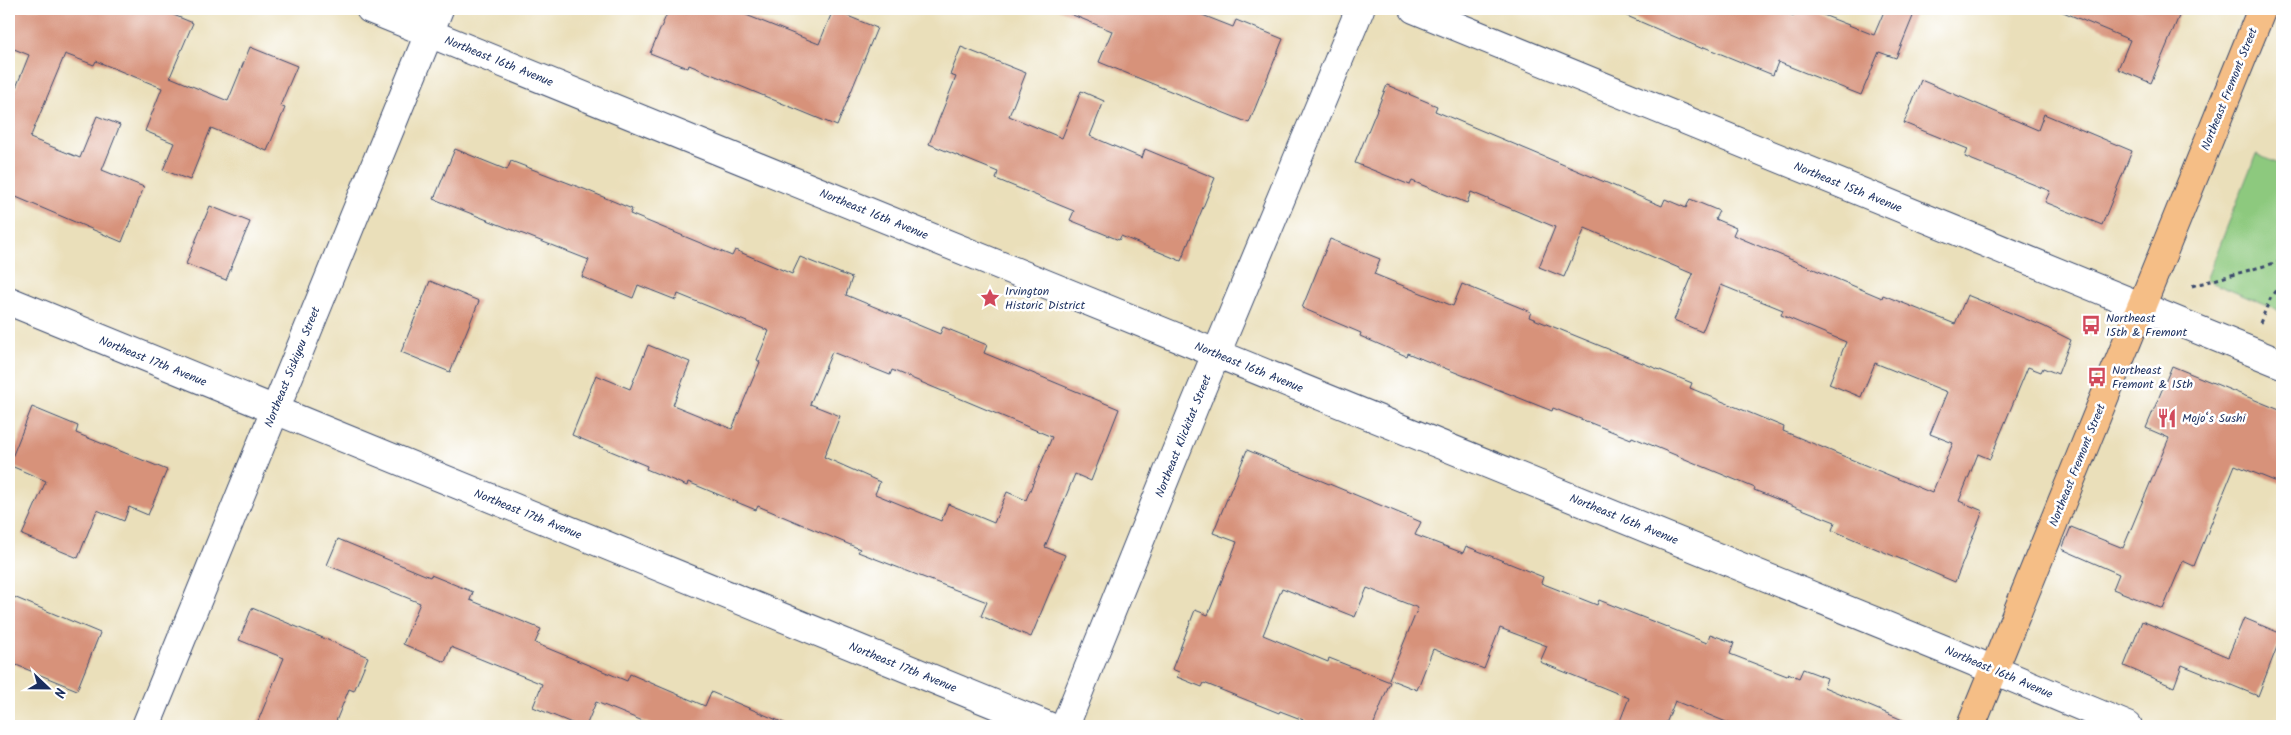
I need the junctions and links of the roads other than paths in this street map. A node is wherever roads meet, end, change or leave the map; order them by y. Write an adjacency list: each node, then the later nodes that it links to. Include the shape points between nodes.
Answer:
1 (370, 9): 5 (street, Northeast 16th Avenue)
2 (1360, 9): 8 (street, Northeast Klickitat Street)
3 (1414, 9): 7 (street, Northeast 15th Avenue)
4 (2262, 9): 7 (main road, Northeast Fremont Street)
5 (434, 21): 8 (street, Northeast 16th Avenue); 10 (street, Northeast Siskiyou Street)
6 (9, 301): 10 (street, Northeast 17th Avenue)
7 (2140, 306): 9 (street, Northeast 15th Avenue); 11 (main road, Northeast Fremont Street)
8 (1216, 354): 11 (street, Northeast 16th Avenue); 14 (street, Northeast Klickitat Street)
9 (2282, 364)
10 (274, 411): 12 (street, Northeast Siskiyou Street); 13 (street, Northeast 17th Avenue)
11 (1994, 670): 15 (main road, Northeast Fremont Street); 16 (street, Northeast 16th Avenue)
12 (146, 726)
13 (1048, 726)
14 (1065, 726)
15 (1971, 726)
16 (2128, 726)

